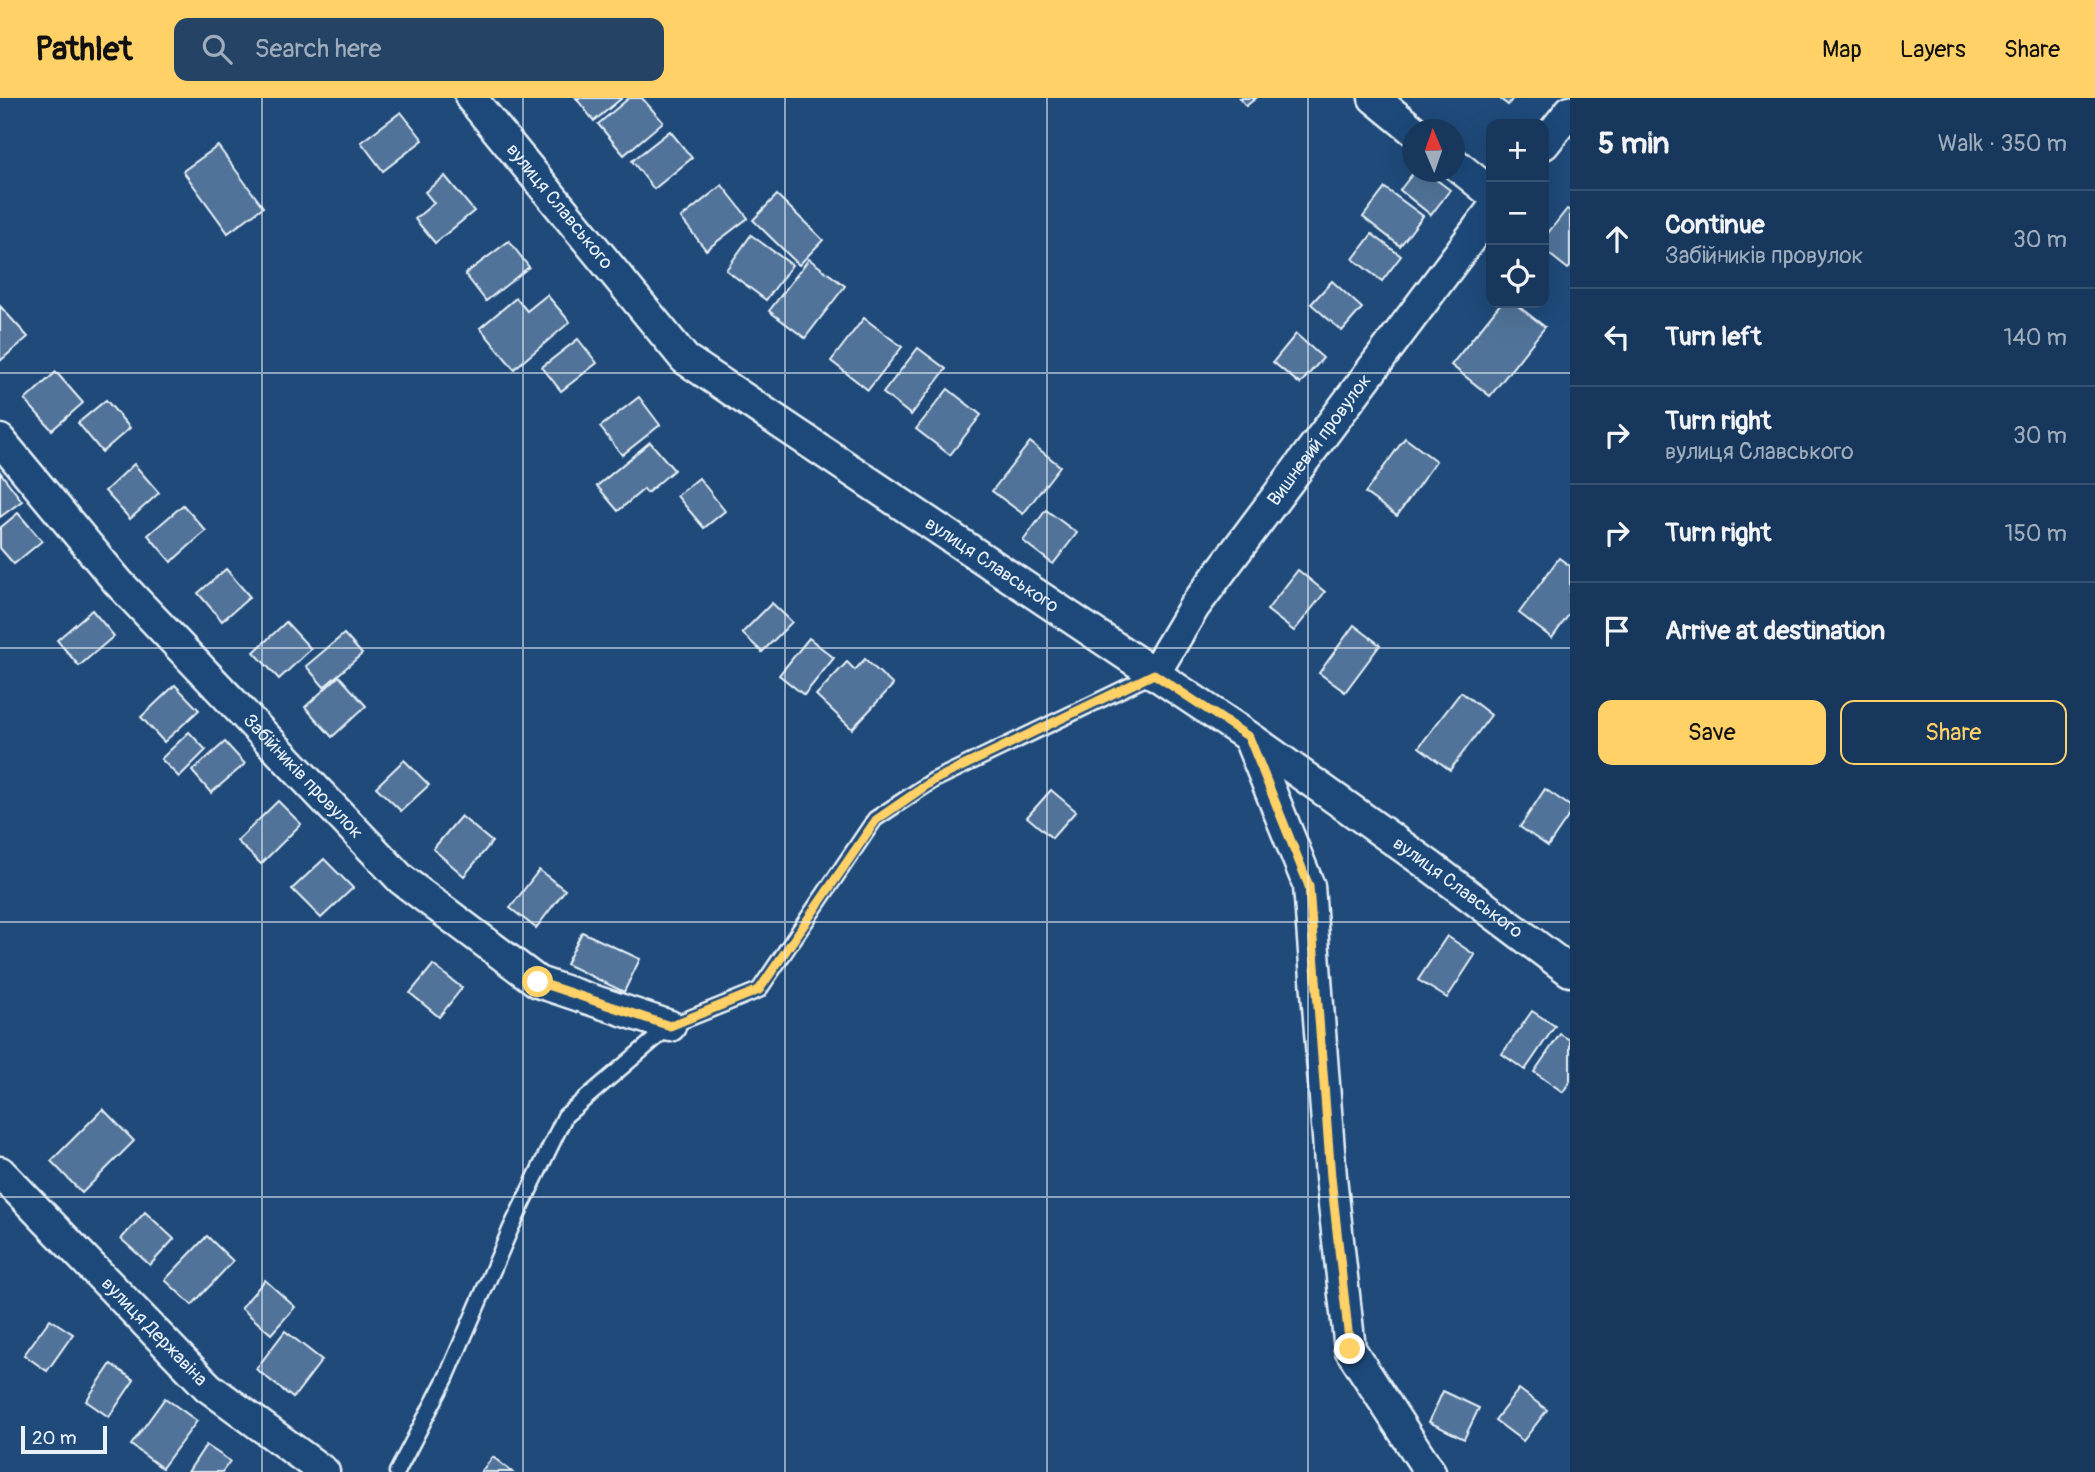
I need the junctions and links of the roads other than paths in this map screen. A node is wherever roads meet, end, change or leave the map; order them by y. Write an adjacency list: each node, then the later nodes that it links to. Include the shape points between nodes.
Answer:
1 (471, 98): 10 (street, вулиця Славського, via 685,359)
2 (1374, 98): 4 (street)
3 (1570, 111): 5 (street)
4 (1402, 121)
5 (1549, 138)
6 (1465, 172): 7 (street)
7 (1486, 189)
8 (1486, 218): 10 (street, Вишневий провулок, via 1194,607)
9 (0, 440): 13 (street, Забійників провулок, via 118,582 401,879 538,982)
10 (1154, 674): 11 (street, вулиця Славського); 13 (lane, via 934,780 876,820 759,990)
11 (1249, 737): 12 (street, вулиця Славського); 17 (street, via 1309,886 1331,1177 1350,1349)
12 (1570, 971)
13 (670, 1026): 16 (lane, via 565,1116 446,1378)
14 (0, 1172): 15 (street, вулиця Державіна, via 208,1387)
15 (324, 1472)
16 (397, 1472)
17 (1430, 1472)

